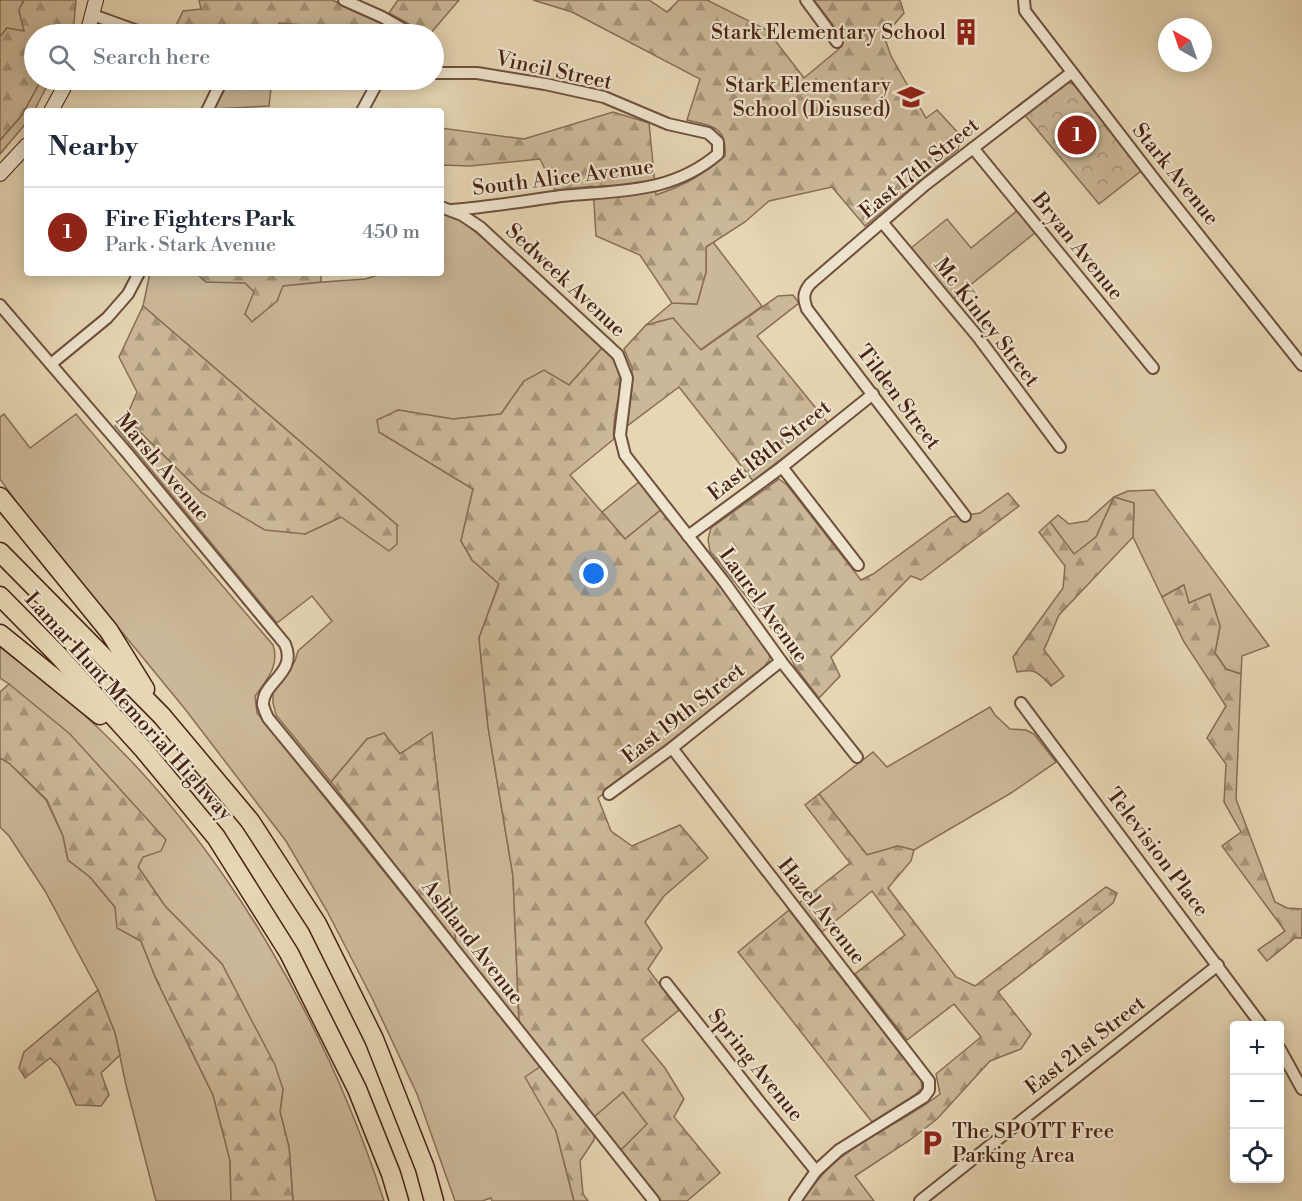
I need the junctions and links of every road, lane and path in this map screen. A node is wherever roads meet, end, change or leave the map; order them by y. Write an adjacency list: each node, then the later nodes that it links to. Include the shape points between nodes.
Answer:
1 (96, 0): 5 (main road)
2 (344, 0): 8 (street)
3 (806, 0): 9 (street)
4 (1021, 2): 11 (street, Stark Avenue)
5 (93, 15): 6 (main road); 7 (street)
6 (90, 24)
7 (118, 24)
8 (395, 24)
9 (837, 42)
10 (444, 73): 20 (street, Vincil Street, via 477,73 604,97 668,124 708,133 718,142)
11 (1071, 73): 19 (street, East 17th Street); 28 (street, Stark Avenue)
12 (63, 90): 15 (main road)
13 (217, 90): 16 (street)
14 (373, 90): 17 (street)
15 (53, 108)
16 (208, 108)
17 (364, 108)
18 (24, 148): 21 (main road)
19 (973, 148): 23 (street, East 17th Street); 29 (street, Bryan Avenue)
20 (718, 154): 22 (street, South Alice Avenue, via 674,181 641,189)
21 (0, 174)
22 (445, 209): 35 (street, Sedweek Avenue, via 480,227 618,355 627,378 620,435 625,455)
23 (882, 222): 25 (street, East 17th Street, via 810,284); 31 (street, Mc Kinley Street, via 978,337)
24 (138, 276): 27 (street, via 107,318)
25 (804, 301): 30 (street, Tilden Street)
26 (0, 304): 27 (street, Marsh Avenue)
27 (51, 364): 42 (street, Marsh Avenue, via 285,644 289,658 264,698)
28 (1302, 365)
29 (1153, 368)
30 (873, 394): 32 (street, East 18th Street); 34 (street, Tilden Street)
31 (1060, 447)
32 (782, 467): 35 (street, East 18th Street); 37 (street)
33 (0, 497): 43 (highway, via 109,631)
34 (965, 516)
35 (688, 536): 40 (street, Laurel Avenue)
36 (0, 552): 43 (highway, Lamar Hunt Memorial Highway)
37 (858, 565)
38 (0, 596): 45 (highway, Lamar Hunt Memorial Highway)
39 (0, 634): 45 (highway)
40 (781, 661): 44 (street, East 19th Street); 46 (street, Laurel Avenue)
41 (1021, 703): 48 (street, Television Place)
42 (263, 707): 56 (street, Ashland Avenue)
43 (162, 717): 55 (highway, Lamar Hunt Memorial Highway, via 250,821 317,924 374,1039 425,1168)
44 (672, 748): 47 (street, East 19th Street); 53 (street, Hazel Avenue, via 928,1081 929,1090 921,1099 839,1150)
45 (144, 750): 54 (highway, Lamar Hunt Memorial Highway, via 216,837 289,953 357,1089)
46 (857, 756)
47 (609, 794)
48 (1218, 965): 50 (street, Television Place); 58 (street, East 21st Street)
49 (666, 983): 53 (street, Spring Avenue)
50 (1258, 1021)
51 (1284, 1056): 52 (street)
52 (1302, 1089)
53 (816, 1171): 57 (street)
54 (399, 1201)
55 (434, 1201)
56 (654, 1201)
57 (795, 1201)
58 (920, 1201)

